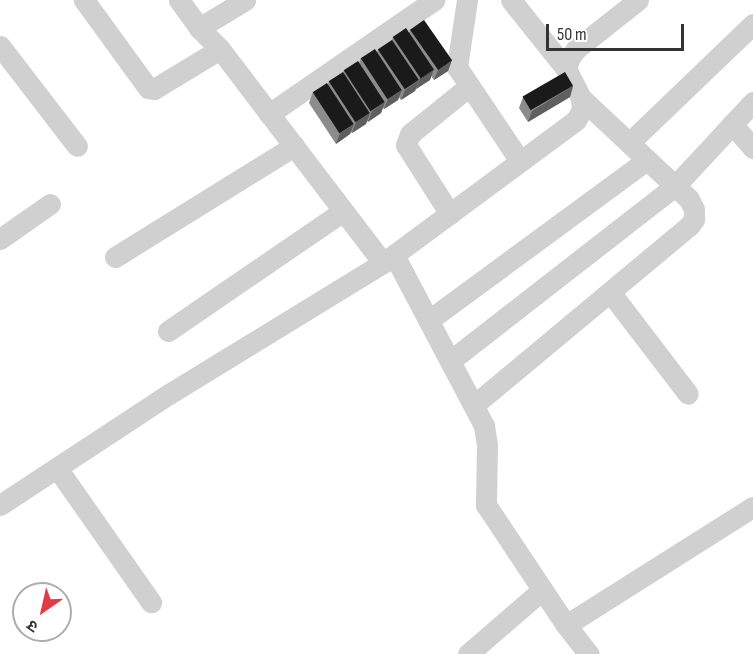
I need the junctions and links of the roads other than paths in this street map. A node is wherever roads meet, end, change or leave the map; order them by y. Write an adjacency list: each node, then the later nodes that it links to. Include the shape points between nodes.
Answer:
1 (84, 0): 11 (street, via 148,88 154,89)
2 (179, 0): 9 (street)
3 (245, 0): 9 (street)
4 (434, 0): 16 (street)
5 (467, 0): 13 (street, via 457,67)
6 (511, 0): 12 (street)
7 (638, 0): 12 (street, via 576,49)
8 (753, 24): 18 (street)
9 (199, 28): 11 (street)
10 (0, 46): 19 (street)
11 (220, 49): 16 (street)
12 (566, 69): 14 (street)
13 (468, 87): 23 (street); 27 (street, via 410,135 406,145)
14 (581, 98): 18 (street); 23 (street, via 582,110 576,120)
15 (753, 102): 17 (street)
16 (269, 114): 20 (street)
17 (732, 124): 21 (street); 24 (street)
18 (629, 143): 22 (street)
19 (77, 146)
20 (294, 147): 26 (street); 29 (street)
21 (753, 148)
22 (647, 160): 24 (street); 32 (street)
23 (520, 161): 27 (street)
24 (675, 186): 31 (street, via 689,199 694,219); 34 (street)
25 (50, 204): 28 (street)
26 (343, 211): 30 (street); 33 (street)
27 (450, 214): 30 (street)
28 (0, 239)
29 (115, 257)
30 (388, 259): 32 (street); 37 (street)
31 (610, 292): 35 (street); 36 (street)
32 (429, 320): 34 (street)
33 (168, 331)
34 (450, 361): 36 (street)
35 (688, 394)
36 (474, 405): 40 (street, via 487,444 486,505)
37 (57, 468): 38 (street); 41 (street)
38 (1, 502)
39 (753, 507): 42 (street)
40 (542, 590): 42 (street); 43 (street)
41 (151, 602)
42 (566, 625): 44 (street)
43 (468, 654)
44 (590, 654)

